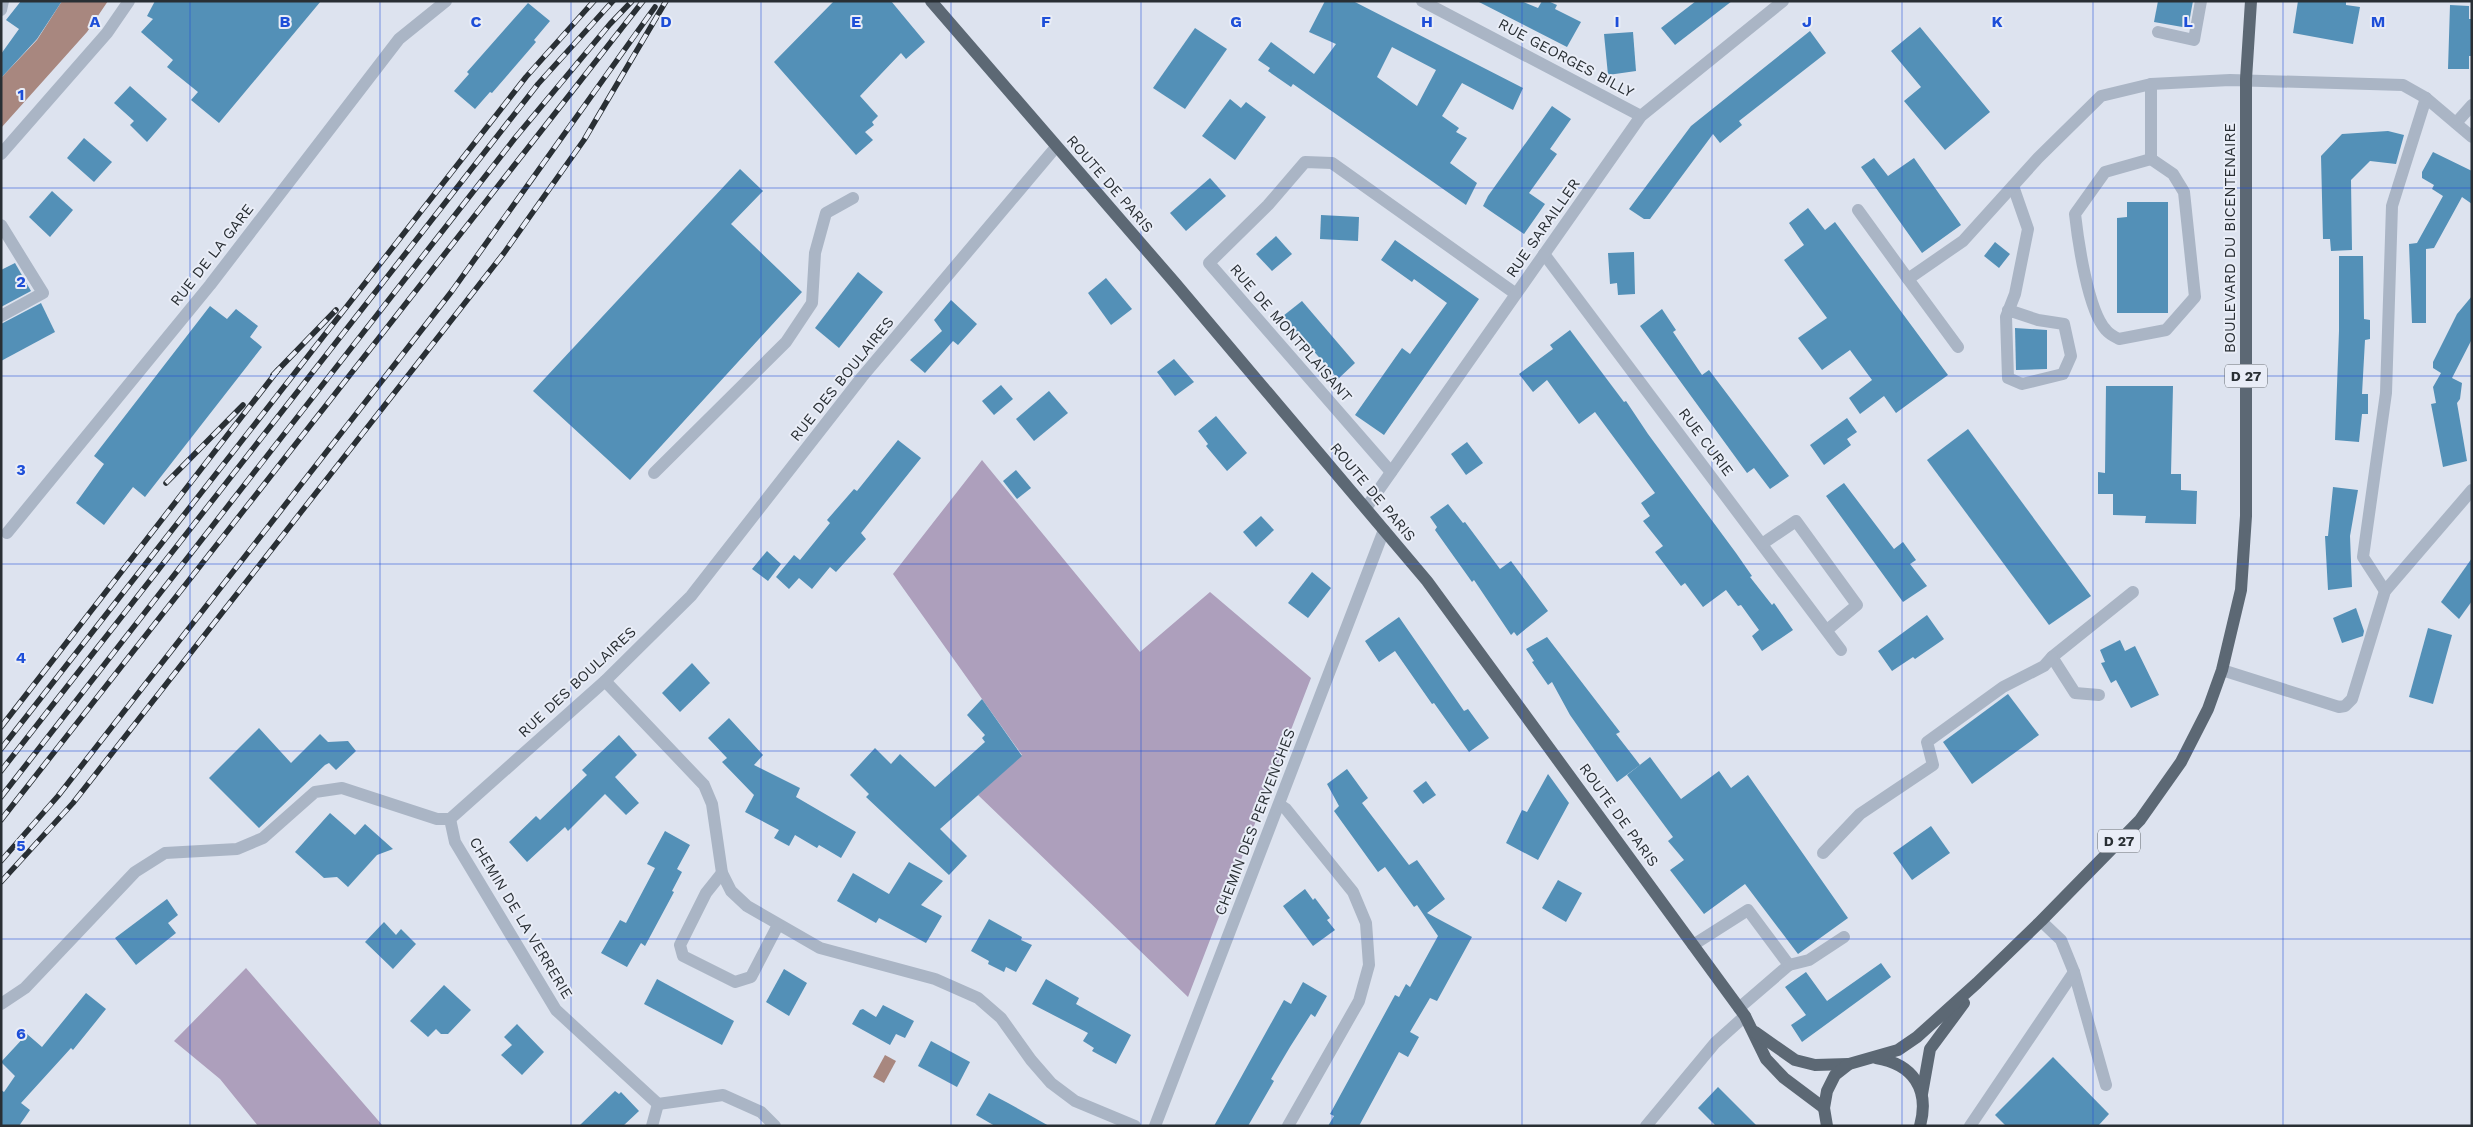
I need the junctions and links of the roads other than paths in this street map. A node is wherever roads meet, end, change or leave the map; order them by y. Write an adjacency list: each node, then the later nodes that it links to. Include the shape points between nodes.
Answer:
1 (3, 1): 9 (street)
2 (129, 1): 19 (street, via 108,33)
3 (446, 1): 36 (street, RUE DE LA GARE, via 399,39 210,285)
4 (931, 1): 18 (main road, ROUTE DE PARIS)
5 (1422, 1): 15 (street, RUE GEORGES BILLY)
6 (1783, 1): 15 (street, RUE SARAILLER)
7 (2200, 1): 10 (street, via 2194,40)
8 (2251, 1): 11 (main road, BOULEVARD DU BICENTENAIRE / D 27)
9 (1, 10)
10 (2158, 32)
11 (2246, 79): 12 (street); 13 (street, via 2403,85); 43 (main road, BOULEVARD DU BICENTENAIRE / D 27, via 2246,516 2241,590)
12 (2151, 84): 20 (street); 21 (street, via 2101,96)
13 (2426, 98): 16 (street); 38 (street, via 2392,206 2386,393 2363,557)
14 (2472, 104): 16 (street)
15 (1641, 116): 25 (street, RUE SARAILLER)
16 (2456, 123): 17 (street)
17 (2472, 137)
18 (1056, 147): 34 (main road, ROUTE DE PARIS); 44 (street, RUE DES BOULAIRES, via 862,377 691,596)
19 (1, 154)
20 (2151, 159): 20 (street, via 2105,172 2076,214 2079,256 2098,316 2106,330 2119,339 2166,330 2195,297 2184,192 2173,174)
21 (2013, 186): 26 (street, via 1963,241); 28 (street, via 2028,229 2015,294)
22 (853, 198): 32 (street, via 826,213 815,253 812,303 786,342)
23 (1858, 210): 26 (street)
24 (1, 225): 29 (street, via 43,293)
25 (1544, 254): 27 (street, RUE SARAILLER); 37 (street, RUE CURIE)
26 (1908, 278): 30 (street)
27 (1516, 294): 31 (street, RUE SARAILLER); 31 (street, RUE DE MONTPLAISANT, via 1332,163 1305,162 1268,205 1208,263)
28 (2008, 310): 28 (street, via 2008,378 2022,384 2063,374 2071,356 2064,324)
29 (1, 316)
30 (1958, 347)
31 (1391, 472): 34 (street, RUE SARAILLER)
32 (654, 473)
33 (2472, 490): 38 (street)
34 (1366, 508): 35 (main road, ROUTE DE PARIS)
35 (1384, 530): 46 (street, CHEMIN DES PERVENCHES); 53 (main road, ROUTE DE PARIS, via 1432,588)
36 (8, 533)
37 (1762, 544): 40 (street, RUE CURIE); 40 (street, via 1796,521 1858,605)
38 (2385, 591): 43 (street, via 2352,699 2345,706 2339,707)
39 (2132, 592): 42 (street)
40 (1827, 630): 41 (street, RUE CURIE)
41 (1841, 650)
42 (2052, 657): 45 (street, via 2076,693); 48 (street, via 2044,666 2003,687 1927,742 1933,765 1860,814)
43 (2222, 670): 50 (main road, BOULEVARD DU BICENTENAIRE / D 27, via 2208,709 2181,762 2140,820)
44 (605, 681): 47 (street, RUE DES BOULAIRES); 49 (street, via 704,785 712,804)
45 (2099, 695)
46 (1280, 805): 69 (street, CHEMIN DES PERVENCHES); 70 (street, via 1353,892 1366,923 1369,965 1358,1001)
47 (450, 819): 57 (street, via 437,819 342,788 315,792 263,838 237,849 165,853 136,872 25,988); 64 (street, CHEMIN DE LA VERRERIE, via 455,842 556,1010)
48 (1823, 853)
49 (722, 873): 51 (street, via 731,891 747,906); 51 (street, via 706,893 680,945 683,956 735,982 751,977)
50 (2041, 921): 55 (street, via 2061,940); 56 (main road, BOULEVARD DU BICENTENAIRE / D 27)
51 (778, 925): 68 (street, via 820,948 935,979 978,998 1001,1018 1030,1060 1051,1083 1075,1101)
52 (1844, 937): 54 (street, via 1809,960)
53 (1693, 945): 54 (street, via 1748,910); 58 (main road, ROUTE DE PARIS)
54 (1789, 965): 58 (street)
55 (2074, 972): 62 (street); 74 (street)
56 (1978, 983): 60 (main road, BOULEVARD DU BICENTENAIRE / D 27, via 1917,1037 1898,1050); 63 (main road, BOULEVARD DU BICENTENAIRE / D 27, via 1930,1049)
57 (1, 1004)
58 (1742, 1012): 59 (main road, ROUTE DE PARIS); 71 (street)
59 (1755, 1032): 61 (main road, ROUTE DE PARIS, via 1795,1060 1815,1066); 65 (main road, ROUTE DE PARIS, via 1766,1059 1784,1078)
60 (1871, 1057): 61 (main road, BOULEVARD DU BICENTENAIRE); 63 (main road, via 1892,1060 1905,1068 1916,1080)
61 (1849, 1064): 65 (main road, via 1835,1075 1826,1090)
62 (2106, 1085)
63 (1922, 1094): 73 (main road, BOULEVARD DU BICENTENAIRE, via 1924,1111)
64 (658, 1104): 66 (street); 67 (street, via 723,1095 761,1112)
65 (1824, 1108): 72 (main road)
66 (652, 1126)
67 (775, 1126)
68 (1135, 1126)
69 (1155, 1126)
70 (1288, 1126)
71 (1646, 1126)
72 (1827, 1126)
73 (1920, 1126)
74 (1970, 1126)

